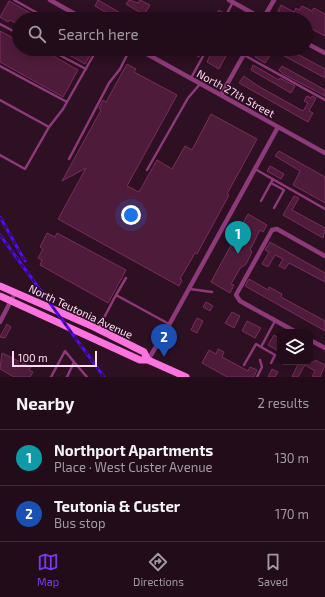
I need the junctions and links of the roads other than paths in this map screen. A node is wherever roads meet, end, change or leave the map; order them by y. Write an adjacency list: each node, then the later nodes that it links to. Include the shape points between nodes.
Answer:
1 (14, 0): 5 (lane)
2 (50, 0): 6 (street)
3 (274, 0): 9 (street)
4 (231, 1): 7 (lane); 8 (street)
5 (35, 12)
6 (71, 12)
7 (227, 12)
8 (251, 12)
9 (267, 12)
10 (0, 24): 11 (lane)
11 (12, 30)
12 (313, 47): 13 (street)
13 (325, 53)
14 (61, 56): 22 (lane)
15 (93, 56): 22 (lane)
16 (126, 56): 33 (lane, via 108,83)
17 (151, 56): 23 (street, North 27th Street)
18 (203, 56): 23 (lane)
19 (242, 56): 25 (street)
20 (245, 56): 27 (lane)
21 (0, 66): 28 (lane)
22 (86, 69): 28 (lane)
23 (191, 78): 24 (street, North 27th Street)
24 (201, 84): 25 (street, North 27th Street); 35 (lane, via 188,98)
25 (221, 95): 30 (street, North 27th Street)
26 (0, 100): 29 (lane)
27 (325, 100)
28 (66, 102): 29 (lane)
29 (49, 126): 32 (lane, via 25,169)
30 (278, 127): 31 (street, North 27th Street); 34 (street)
31 (325, 153)
32 (0, 155)
33 (69, 159)
34 (255, 169): 36 (lane); 46 (street)
35 (147, 170)
36 (273, 180): 37 (lane); 38 (lane)
37 (271, 183): 39 (lane); 40 (lane)
38 (286, 187): 39 (lane); 42 (lane)
39 (284, 190): 41 (lane)
40 (261, 202)
41 (274, 208)
42 (325, 209)
43 (325, 256): 52 (street, via 277,229 272,230 236,295 240,301)
44 (126, 278): 50 (lane)
45 (0, 286): 48 (main road, North Teutonia Avenue)
46 (189, 289): 47 (lane); 54 (street)
47 (212, 292)
48 (15, 293): 51 (street); 55 (main road, North Teutonia Avenue)
49 (0, 296): 51 (main road, North Teutonia Avenue)
50 (116, 296): 54 (lane); 55 (lane)
51 (11, 301): 53 (street); 57 (main road, North Teutonia Avenue)
52 (275, 321): 56 (street); 59 (lane)
53 (0, 322)
54 (170, 325): 61 (street)
55 (96, 328): 57 (lane); 61 (main road, North Teutonia Avenue, via 144,352)
56 (290, 329)
57 (90, 337): 61 (main road, North Teutonia Avenue, via 140,360)
58 (313, 342): 60 (street)
59 (261, 347): 64 (lane, via 275,355); 65 (lane, via 256,344)
60 (325, 348)
61 (148, 360): 69 (main road, North Teutonia Avenue)
62 (260, 360): 70 (lane, via 262,367)
63 (74, 362): 66 (lane, via 65,351); 67 (lane); 68 (lane)
64 (271, 363)
65 (244, 366)
66 (51, 377)
67 (67, 377)
68 (87, 377)
69 (186, 377)
70 (257, 377)

